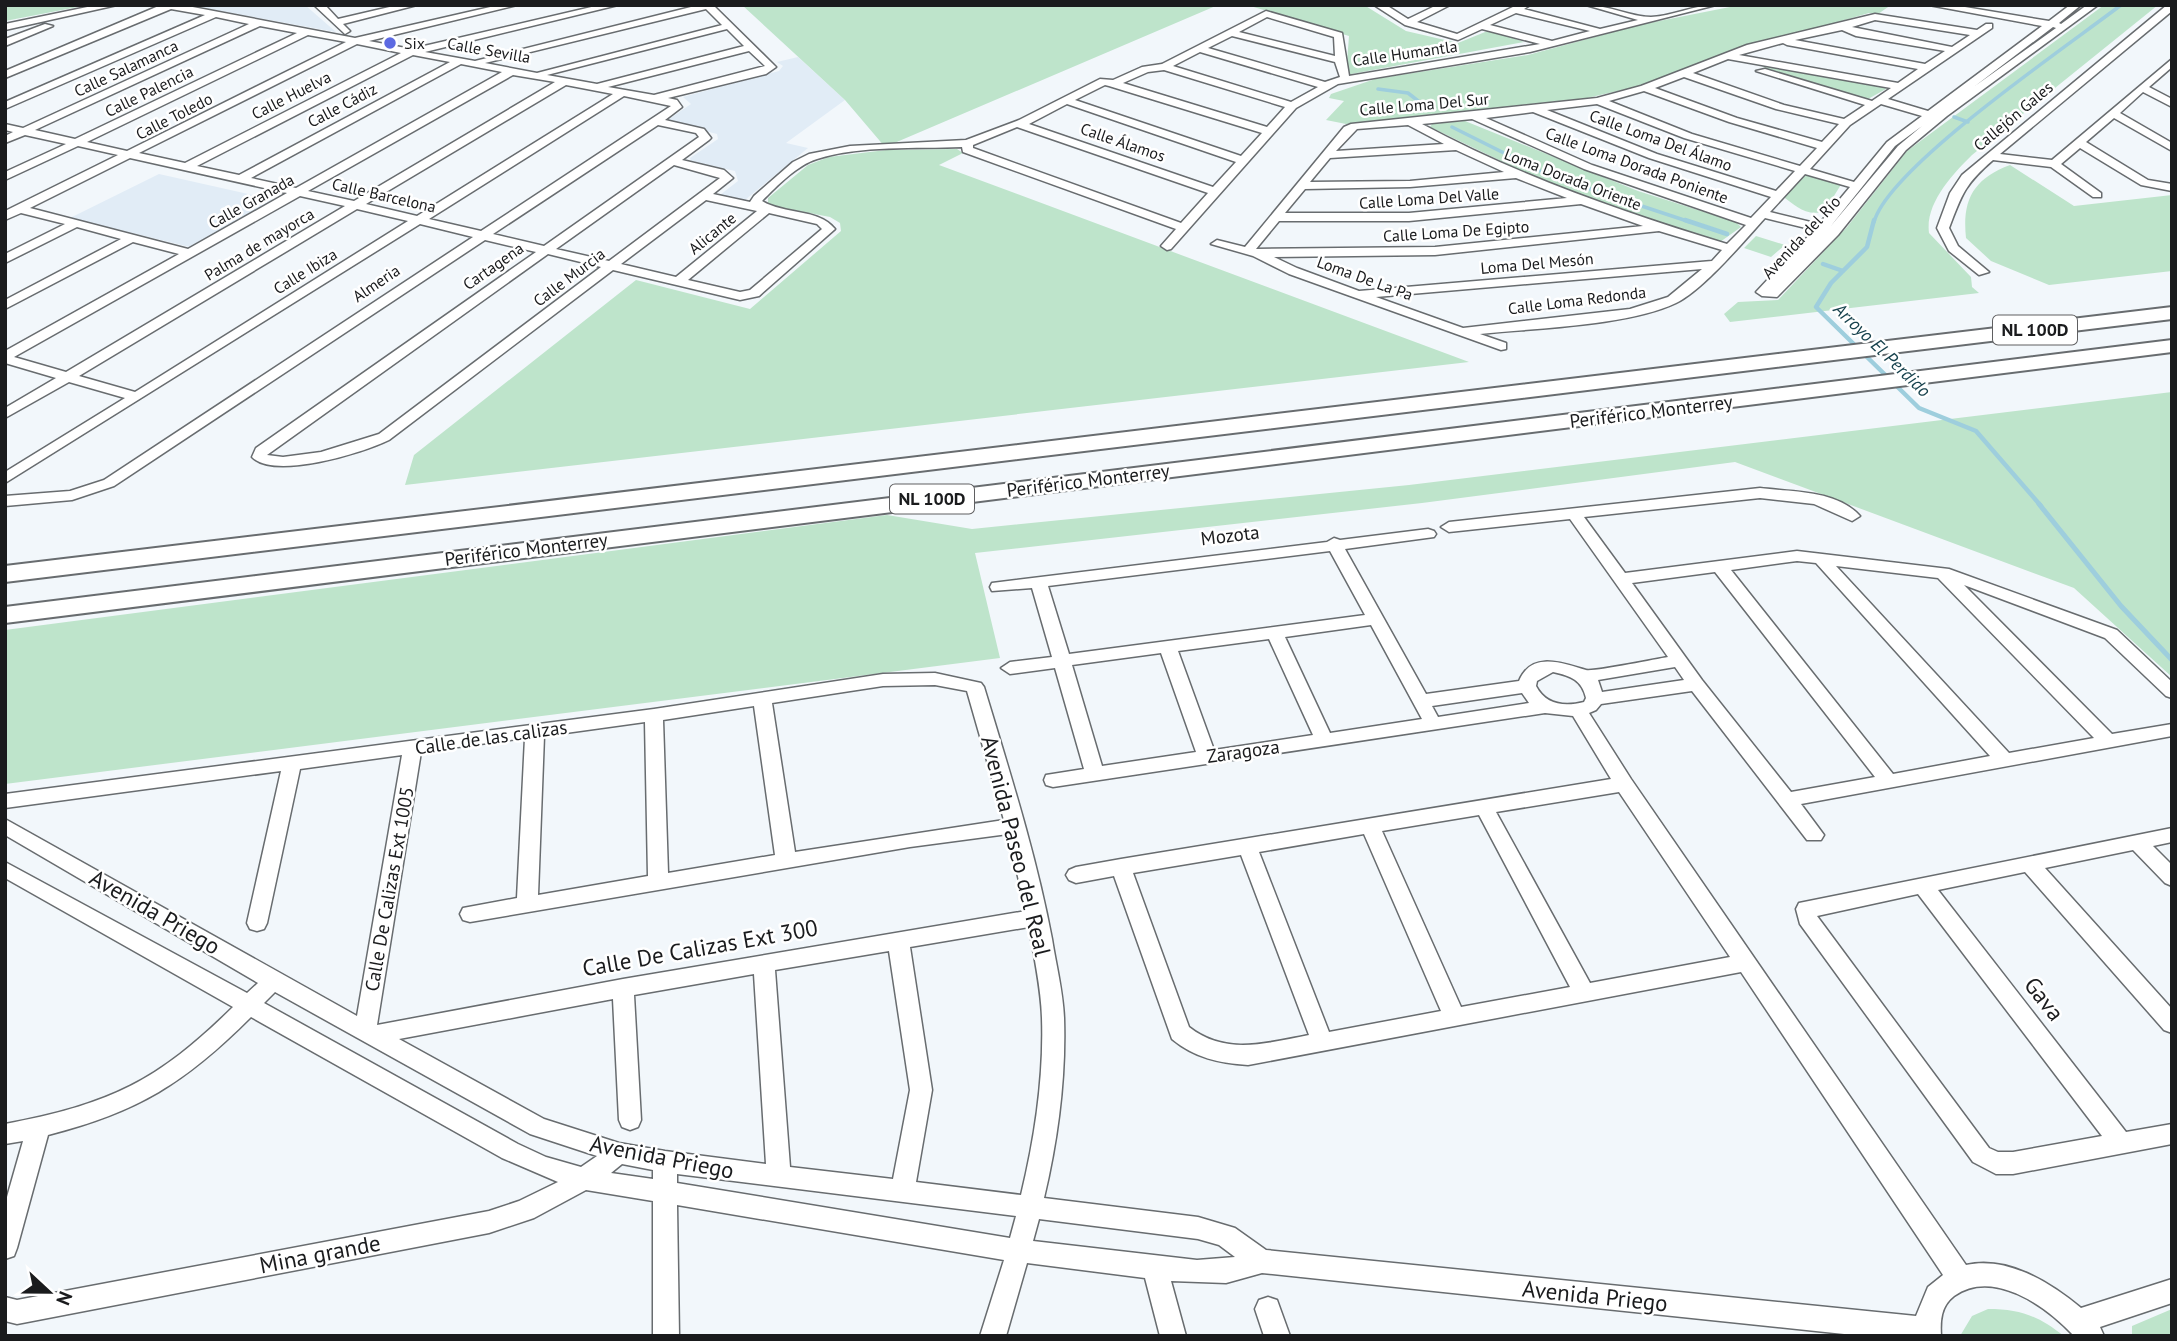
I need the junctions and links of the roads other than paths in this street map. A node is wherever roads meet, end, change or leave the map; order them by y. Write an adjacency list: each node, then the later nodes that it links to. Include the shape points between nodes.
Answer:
1 (112, 5): 20 (street)
2 (319, 5): 24 (street)
3 (412, 5): 24 (street)
4 (512, 5): 40 (street)
5 (613, 5): 46 (street)
6 (1379, 5): 27 (street)
7 (1445, 5): 27 (street)
8 (1591, 5): 23 (street)
9 (1686, 5): 19 (street)
10 (1711, 5): 19 (street, Calle Humantla)
11 (1934, 5): 28 (street)
12 (1965, 5): 28 (street)
13 (2076, 5): 28 (street, Avenida del Río)
14 (2093, 5): 28 (street, Avenida del Río)
15 (168, 6): 21 (street, Calle Sevilla); 55 (street)
16 (708, 6): 29 (street); 49 (street)
17 (2172, 6): 22 (street, Callejón Gales)
18 (1521, 8): 32 (street); 34 (street)
19 (1698, 8): 23 (street, Calle Humantla)
20 (87, 10): 31 (street); 41 (street)
21 (214, 15): 26 (street, Calle Sevilla); 71 (street)
22 (2158, 15): 25 (street); 94 (street, Callejón Gales)
23 (1647, 18): 34 (street, Calle Humantla)
24 (337, 22): 38 (street, via 345,32)
25 (2172, 22)
26 (259, 23): 35 (street, Calle Sevilla); 84 (street, Calle Salamanca)
27 (1408, 23): 32 (street, via 1448,36 1463,36)
28 (2060, 23): 75 (street, Avenida del Río)
29 (729, 26): 43 (street); 56 (street)
30 (1989, 26): 37 (street, Calle Loma Redonda)
31 (5, 27)
32 (1484, 27): 42 (street)
33 (1843, 27): 37 (street, Calle Loma Del Sur, via 1875,17); 39 (street, Calle Loma Del Sur); 45 (street)
34 (1599, 30): 42 (street, Calle Humantla)
35 (307, 32): 38 (street, Calle Sevilla); 86 (street, Calle Palencia)
36 (1233, 33): 44 (street); 48 (street); 48 (street, via 1266,14 1335,33 1340,38)
37 (1979, 33): 45 (street, Calle Loma Redonda)
38 (339, 38): 40 (street, Calle Sevilla)
39 (1777, 40): 47 (street, Calle Loma Del Sur); 52 (street)
40 (356, 41): 46 (street, Calle Sevilla); 92 (street, Calle Toledo)
41 (5, 43)
42 (1553, 43): 57 (street, Calle Humantla)
43 (751, 47): 60 (street); 66 (street, via 771,67)
44 (1200, 49): 51 (street); 61 (street)
45 (1955, 50): 52 (street, Calle Loma Redonda)
46 (411, 52): 49 (street, Calle Sevilla); 98 (street, Calle Huelva)
47 (1726, 56): 54 (street, Calle Loma Del Sur); 62 (street); 67 (street, via 1758,70)
48 (1340, 60): 57 (street)
49 (466, 62): 53 (street, Calle Sevilla); 102 (street, Calle Cádiz)
50 (2172, 62): 64 (street)
51 (1164, 67): 59 (street, via 1146,69); 72 (street)
52 (1928, 68): 62 (street, Calle Loma Redonda)
53 (512, 71): 56 (street, Calle Sevilla); 107 (street, Calle Granada)
54 (1686, 74): 63 (street, Calle Loma Del Sur); 81 (street, via 1780,107)
55 (5, 75)
56 (535, 75): 58 (street, Calle Sevilla)
57 (1345, 78): 61 (street, Calle Humantla)
58 (566, 80): 60 (street, Calle Sevilla); 111 (street, Palma de mayorca)
59 (1113, 84): 68 (street, via 1104,81); 83 (street)
60 (597, 86): 65 (street, Calle Sevilla)
61 (1326, 86): 72 (street, Calle Humantla)
62 (1899, 86): 67 (street, Calle Loma Redonda)
63 (1645, 88): 69 (street, Calle Loma Del Sur); 89 (street)
64 (2142, 88): 70 (street); 76 (street)
65 (623, 92): 66 (street, Calle Sevilla); 117 (street, Calle Ibiza)
66 (655, 98): 73 (street, Calle Sevilla, via 676,104)
67 (1879, 99): 75 (street); 81 (street, Calle Loma Redonda)
68 (1067, 101): 80 (street); 95 (street)
69 (1598, 101): 74 (street, Calle Loma Del Sur); 99 (street, via 1688,136)
70 (2172, 104)
71 (5, 106)
72 (1292, 106): 83 (street, Calle Humantla)
73 (674, 109): 78 (street, Almeria)
74 (1534, 109): 77 (street, Calle Loma Del Sur); 114 (street, Calle Loma Del Álamo, via 1653,156)
75 (1938, 113): 104 (street, Avenida del Río, via 1891,144); 120 (street, Avenida del Río)
76 (2113, 113): 87 (street); 91 (street)
77 (1473, 116): 79 (street, Calle Loma Del Sur); 114 (street, Calle Loma Dorada Poniente, via 1588,167)
78 (656, 121): 96 (street, Cartagena, via 705,135 704,141); 122 (street, Almeria)
79 (1410, 122): 90 (street, Loma Dorada Oriente); 93 (street, Calle Loma Del Sur, via 1351,127)
80 (1022, 123): 88 (street); 106 (street, Calle Álamos)
81 (1846, 123): 89 (street, Calle Loma Redonda)
82 (5, 127): 84 (street, Calle Barcelona)
83 (1267, 131): 95 (street, Calle Humantla)
84 (24, 132): 85 (street, Calle Salamanca); 86 (street, Calle Barcelona)
85 (5, 140)
86 (78, 142): 92 (street, Calle Barcelona); 101 (street, Calle Palencia)
87 (2078, 142): 97 (street); 105 (street, via 2145,183)
88 (968, 143): 113 (street, via 850,149 813,156 758,198 756,202); 119 (street, via 967,149 974,152)
89 (1823, 146): 99 (street, Calle Loma Redonda)
90 (1456, 147): 93 (street); 100 (street, Loma Dorada Oriente)
91 (2172, 148)
92 (132, 155): 98 (street, Calle Barcelona); 112 (street, Calle Toledo)
93 (1328, 155): 103 (street, Calle Loma Del Sur)
94 (1989, 156): 97 (street); 133 (street, Callejón Gales, via 1956,192 1943,228 1953,248)
95 (1242, 160): 106 (street, Calle Humantla)
96 (673, 162): 109 (street, Calle Murcia, via 725,175 726,180); 127 (street, Cartagena)
97 (2054, 164): 108 (street)
98 (186, 167): 102 (street, Calle Barcelona)
99 (1803, 170): 104 (street); 114 (street, Calle Loma Redonda)
100 (1513, 175): 103 (street, via 1378,186); 110 (street, Loma Dorada Oriente)
101 (5, 177)
102 (241, 179): 107 (street, Calle Barcelona)
103 (1304, 186): 116 (street, Calle Loma Del Sur)
104 (1857, 186): 120 (street, Avenida del Río)
105 (2172, 188)
106 (1214, 191): 119 (street, Calle Humantla)
107 (299, 192): 111 (street, Calle Barcelona); 129 (street, Calle Granada)
108 (2097, 195)
109 (705, 196): 113 (street); 132 (street, Calle Murcia)
110 (1580, 201): 116 (street, Calle Loma Del Valle, via 1409,217); 121 (street, Loma Dorada Oriente)
111 (354, 206): 117 (street, Calle Barcelona); 143 (street, Palma de mayorca)
112 (20, 209): 115 (street, Calle Toledo); 118 (street)
113 (766, 209): 134 (street, Alicante); 134 (street, Calle Barcelona, via 821,221 829,229 754,293 734,296)
114 (1767, 209): 120 (street); 126 (street, Calle Loma Redonda)
115 (5, 216)
116 (1279, 217): 128 (street, Calle Loma Del Sur)
117 (419, 221): 122 (street, Calle Barcelona); 144 (street, Calle Ibiza)
118 (75, 224): 123 (street); 130 (street)
119 (1182, 227): 125 (street, Calle Humantla)
120 (1832, 227): 120 (street, Avenida del Río, via 1762,292 1772,294)
121 (1657, 228): 126 (street, Loma Dorada Oriente); 128 (street, Calle Loma De Egipto, via 1435,251)
122 (480, 235): 127 (street, Calle Barcelona); 148 (street, Almeria, via 99,488)
123 (131, 238): 129 (street); 136 (street)
124 (1217, 244): 128 (street, Loma De La Pa)
125 (1167, 246)
126 (1730, 249): 131 (street, Calle Loma Redonda)
127 (546, 250): 132 (street, Calle Barcelona); 146 (street, Cartagena, via 261,451)
128 (1253, 252): 135 (street, Loma De La Pa)
129 (191, 253): 142 (street, Calle Granada)
130 (5, 259)
131 (1716, 264): 135 (street, Loma Del Mesón); 138 (street, Calle Loma Redonda, via 1673,300 1653,309)
132 (613, 266): 134 (street, Calle Barcelona); 146 (street, Calle Murcia, via 384,437 359,448 276,462)
133 (1983, 272)
134 (678, 282)
135 (1361, 294): 138 (street, Loma De La Pa)
136 (5, 305)
137 (2172, 313): 141 (highway, Periférico Monterrey / NL 100D)
138 (1461, 332): 139 (street, Loma De La Pa)
139 (1501, 346)
140 (2172, 346): 161 (highway, Periférico Monterrey / NL 100D)
141 (1830, 354): 157 (highway, Periférico Monterrey / NL 100D)
142 (5, 358): 143 (street)
143 (68, 377): 144 (street); 145 (street, Palma de mayorca)
144 (135, 396): 147 (street, Calle Ibiza)
145 (5, 414)
146 (259, 457)
147 (5, 479)
148 (5, 501)
149 (1575, 515): 150 (street, via 1760,493 1815,499); 151 (street); 158 (street)
150 (1852, 516)
151 (1449, 527)
152 (1427, 534): 153 (street, Mozota)
153 (1334, 543): 159 (street, Mozota); 162 (street)
154 (1821, 559): 155 (street, via 1797,556); 156 (street); 185 (street)
155 (1719, 566): 158 (street); 189 (street)
156 (1942, 573): 172 (street, via 2111,634); 182 (street)
157 (5, 574)
158 (1621, 579): 166 (street)
159 (1038, 582): 160 (street, Mozota); 165 (street)
160 (998, 587)
161 (5, 615)
162 (1376, 619): 163 (street); 174 (street)
163 (1275, 633): 164 (street); 181 (street)
164 (1168, 648): 165 (street); 184 (street)
165 (1061, 661): 167 (street); 187 (street)
166 (1679, 661): 168 (street); 169 (street)
167 (1010, 668)
168 (1586, 677): 170 (street, via 1553,666 1534,672); 175 (street, via 1596,691)
169 (1696, 684): 175 (street); 191 (street)
170 (1527, 686): 174 (street); 176 (street)
171 (975, 687): 173 (street, Calle de las calizas, via 910,677); 195 (street, Avenida Paseo del Real)
172 (2172, 692)
173 (762, 699): 177 (street, Calle de las calizas); 201 (street)
174 (1421, 701): 178 (street)
175 (1587, 705): 176 (street, via 1562,712); 190 (street)
176 (1545, 706): 178 (street, Zaragoza)
177 (654, 715): 180 (street, Calle de las calizas); 207 (street)
178 (1434, 726): 181 (street, Zaragoza)
179 (2172, 730): 182 (street)
180 (535, 731): 183 (street, Calle de las calizas); 209 (street)
181 (1324, 740): 184 (street, Zaragoza)
182 (2109, 742): 185 (street)
183 (413, 747): 186 (street, Calle de las calizas); 222 (street, Calle De Calizas Ext 1005)
184 (1207, 755): 187 (street, Zaragoza)
185 (2005, 761): 189 (street)
186 (292, 762): 192 (street, Calle de las calizas); 212 (street)
187 (1095, 773): 188 (street, Zaragoza)
188 (1053, 780)
189 (1889, 782): 191 (street)
190 (1624, 784): 193 (street); 215 (street)
191 (1787, 800): 197 (street)
192 (5, 801)
193 (1483, 807): 196 (street); 218 (street)
194 (5, 826): 216 (street, Avenida Priego)
195 (1016, 826): 201 (street); 211 (street, Avenida Paseo del Real)
196 (1370, 826): 200 (street); 220 (street)
197 (1814, 835)
198 (2172, 835): 199 (street)
199 (2136, 841): 202 (street); 206 (street)
200 (1247, 846): 203 (street); 223 (street)
201 (786, 860): 207 (street)
202 (2028, 863): 208 (street); 221 (street)
203 (1121, 867): 205 (street); 223 (street, via 1180,1033 1200,1049 1248,1056)
204 (5, 869): 219 (street, Avenida Priego)
205 (1076, 874)
206 (2172, 878)
207 (658, 884): 209 (street)
208 (1924, 887): 228 (street, Gava); 228 (street, via 1806,909 1807,918 1981,1155 1996,1163 2013,1163)
209 (527, 904): 210 (street)
210 (470, 914)
211 (1038, 917): 213 (street, Calle De Calizas Ext 300); 235 (street, Avenida Paseo del Real, via 1053,1016 1052,1067)
212 (257, 923)
213 (898, 940): 214 (street, Calle De Calizas Ext 300); 233 (street, via 921,1090)
214 (764, 963): 217 (street, Calle De Calizas Ext 300); 231 (street)
215 (1746, 963): 218 (street); 240 (street)
216 (273, 981): 219 (street); 222 (street, Avenida Priego)
217 (623, 988): 222 (street, Calle De Calizas Ext 300); 224 (street)
218 (1584, 993): 220 (street)
219 (249, 1005): 225 (street, via 160,1083); 232 (street, Avenida Priego, via 510,1151)
220 (1455, 1017): 223 (street)
221 (2172, 1024)
222 (369, 1033): 229 (street, Avenida Priego, via 538,1127)
223 (1322, 1042)
224 (630, 1120)
225 (38, 1128): 226 (street); 236 (street)
226 (5, 1134)
227 (2172, 1134): 228 (street)
228 (2121, 1143)
229 (619, 1153): 230 (street, Avenida Priego); 232 (street, Mina grande)
230 (665, 1162): 231 (street, Avenida Priego); 234 (street)
231 (779, 1178): 233 (street, Avenida Priego)
232 (585, 1179): 234 (street, Avenida Priego); 243 (street, Mina grande, via 536,1208 489,1222 17,1312)
233 (903, 1191): 235 (street, Avenida Priego)
234 (664, 1194): 237 (street, Avenida Priego); 246 (street)
235 (1031, 1208): 237 (street, Avenida Paseo del Real); 238 (street, Avenida Priego, via 1198,1228 1226,1236)
236 (5, 1248)
237 (1020, 1251): 239 (street, Avenida Priego); 247 (street, Avenida Paseo del Real)
238 (1262, 1261): 239 (street, Avenida Priego, via 1212,1272); 245 (street, Avenida Priego)
239 (1155, 1267): 248 (street)
240 (1960, 1278): 244 (street, via 1998,1276 2019,1281 2040,1291); 245 (street, via 1935,1298)
241 (2172, 1291): 244 (street)
242 (1268, 1309): 249 (street)
243 (5, 1310)
244 (2085, 1328)
245 (1928, 1333)
246 (666, 1336)
247 (993, 1336)
248 (1173, 1336)
249 (1277, 1336)

